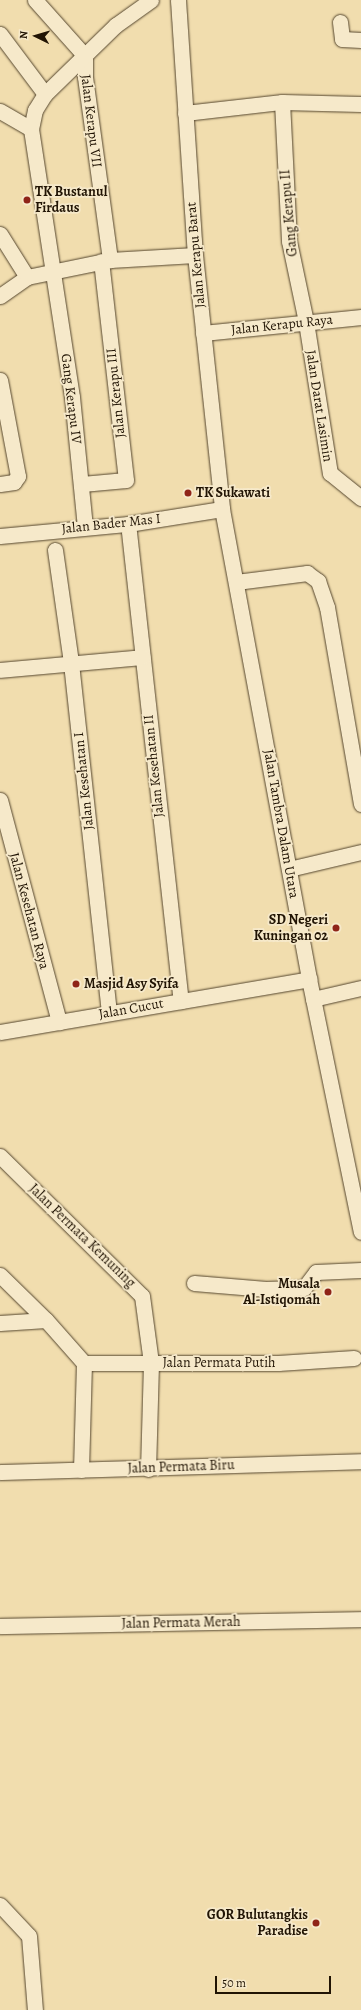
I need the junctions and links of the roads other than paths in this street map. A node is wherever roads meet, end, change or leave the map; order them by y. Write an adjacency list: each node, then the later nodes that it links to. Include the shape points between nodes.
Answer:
1 (35, 0): 7 (street, Jalan Kerapu VII)
2 (151, 0): 7 (street, via 116,25)
3 (178, 0): 12 (street, Jalan Kerapu Barat)
4 (340, 22): 6 (street, via 342,39)
5 (0, 34): 8 (street)
6 (361, 40)
7 (85, 56): 8 (street); 16 (street, Jalan Kerapu VII, via 85,77)
8 (45, 94): 13 (street, via 35,110)
9 (282, 102): 10 (street); 12 (street); 21 (street, Gang Kerapu II, via 289,241)
10 (361, 104)
11 (0, 111): 13 (street)
12 (185, 113): 15 (street, Jalan Kerapu Barat)
13 (31, 129): 17 (street, Gang Kerapu IV)
14 (0, 234): 18 (street)
15 (195, 255): 16 (street); 22 (street, Jalan Kerapu Barat)
16 (106, 261): 17 (street); 25 (street, Jalan Kerapu III, via 126,480)
17 (52, 272): 18 (street); 25 (street, Gang Kerapu IV, via 72,397)
18 (27, 277): 19 (street)
19 (0, 296)
20 (361, 317): 21 (street, Jalan Kerapu Raya)
21 (306, 322): 22 (street, Jalan Kerapu Raya); 26 (street, Jalan Darat Lasimin, via 330,473)
22 (203, 333): 27 (street, Jalan Kerapu Barat)
23 (0, 380): 24 (street, via 18,476 14,482)
24 (0, 484)
25 (82, 484): 28 (street, Gang Kerapu IV)
26 (361, 498)
27 (222, 509): 28 (street, Jalan Bader Mas I, via 128,524); 32 (street, Jalan Tambra Dalam Utara)
28 (85, 527): 30 (street, Jalan Bader Mas I)
29 (129, 532): 33 (street, Jalan Kesehatan II)
30 (0, 536)
31 (55, 550): 34 (street, Jalan Kesehatan I)
32 (236, 582): 37 (street, via 307,573 318,581 327,607); 39 (street, Jalan Tambra Dalam Utara)
33 (142, 658): 34 (street); 43 (street, Jalan Kesehatan II)
34 (71, 663): 35 (street); 44 (street, Jalan Kesehatan I)
35 (0, 670)
36 (0, 800): 45 (street, Jalan Kesehatan Raya)
37 (361, 804)
38 (361, 852): 39 (street)
39 (289, 869): 40 (street, Jalan Tambra Dalam Utara)
40 (309, 979): 42 (street, Jalan Tambra Dalam Utara); 43 (street, Jalan Cucut)
41 (361, 988): 42 (street)
42 (313, 999): 48 (street, Jalan Tambra Dalam Utara)
43 (180, 1001): 44 (street, Jalan Cucut)
44 (109, 1013): 45 (street, Jalan Cucut)
45 (59, 1022): 46 (street, Jalan Cucut)
46 (0, 1032)
47 (0, 1156): 56 (street, Jalan Permata Kemuning, via 140,1292)
48 (361, 1232)
49 (361, 1270): 51 (street, via 316,1272 304,1288 266,1289)
50 (0, 1275): 52 (street)
51 (194, 1284)
52 (46, 1320): 53 (street); 55 (street)
53 (0, 1323)
54 (354, 1358): 56 (street, Jalan Permata Putih, via 278,1363)
55 (84, 1363): 56 (street, Jalan Permata Putih); 59 (street)
56 (151, 1363): 58 (street, Jalan Permata Kemuning)
57 (361, 1461): 58 (street, Jalan Permata Biru)
58 (148, 1469): 59 (street, Jalan Permata Biru)
59 (81, 1470): 60 (street, Jalan Permata Biru)
60 (0, 1472)
61 (361, 1619): 62 (street, Jalan Permata Merah)
62 (0, 1626)
63 (0, 1905): 64 (street, via 30,1936)
64 (35, 2010)

